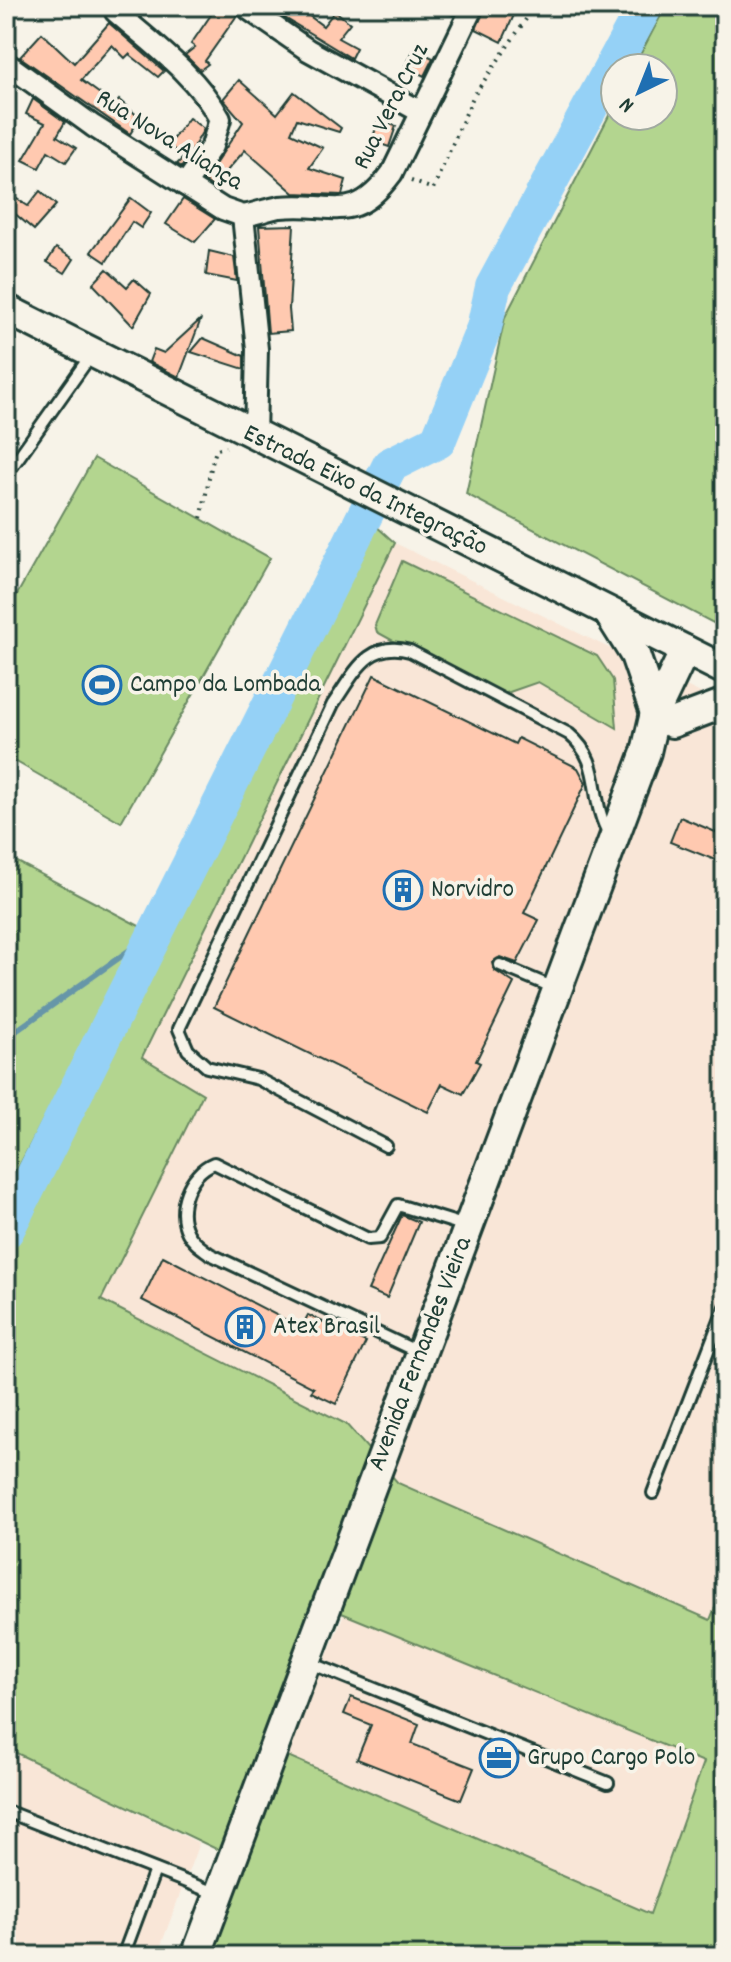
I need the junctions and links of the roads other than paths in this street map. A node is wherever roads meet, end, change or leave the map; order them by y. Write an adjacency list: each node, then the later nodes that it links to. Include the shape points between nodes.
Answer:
1 (473, 6): 5 (street, Rua Vera Cruz)
2 (250, 10): 5 (street, via 308,50)
3 (116, 12): 6 (street, via 188,77 220,119 212,146)
4 (6, 63): 6 (street, Rua Nova Aliança)
5 (421, 112): 7 (street, Rua Vera Cruz, via 375,196 345,209 280,207)
6 (185, 185): 7 (street, Rua Nova Aliança)
7 (243, 216): 10 (street, Rua Nova Aliança, via 257,349)
8 (6, 309): 9 (main road, Estrada Eixo da Integração)
9 (93, 354): 10 (main road, Estrada Eixo da Integração); 11 (lane)
10 (255, 437): 12 (main road, Estrada Eixo da Integração)
11 (6, 475)
12 (607, 612): 13 (main road, Estrada Eixo da Integração); 15 (main road, via 635,655)
13 (704, 660): 15 (main road, Avenida Fernandes Vieira)
14 (725, 703): 15 (main road)
15 (664, 718): 16 (main road, Avenida Fernandes Vieira)
16 (613, 841): 18 (main road, Avenida Fernandes Vieira); 19 (lane, via 600,818 588,753 569,734 410,651 390,647 364,658 333,704 179,1029 188,1050 207,1067 258,1079)
17 (500, 965): 18 (lane)
18 (558, 989): 20 (main road, Avenida Fernandes Vieira)
19 (386, 1146)
20 (469, 1228): 22 (main road, Avenida Fernandes Vieira); 22 (lane, via 398,1205 380,1238 368,1239 214,1163 198,1175 186,1195 182,1210 188,1233 210,1254)
21 (725, 1307): 23 (lane)
22 (421, 1354): 24 (main road, Avenida Fernandes Vieira)
23 (653, 1493)
24 (306, 1661): 25 (lane); 28 (main road, Avenida Fernandes Vieira)
25 (608, 1783)
26 (6, 1811): 27 (lane)
27 (155, 1870): 28 (lane); 29 (lane)
28 (219, 1895): 30 (main road, Avenida Fernandes Vieira)
29 (123, 1956)
30 (196, 1956)

